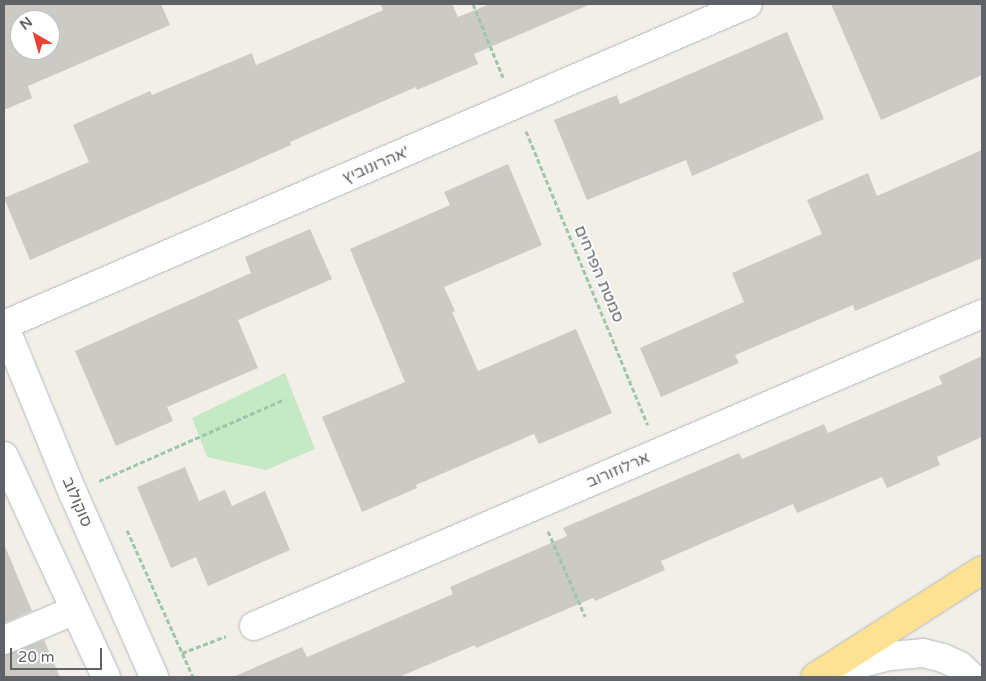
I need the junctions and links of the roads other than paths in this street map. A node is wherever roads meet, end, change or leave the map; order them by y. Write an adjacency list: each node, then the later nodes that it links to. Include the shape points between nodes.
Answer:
1 (748, 4): 3 (street, אהרונוביץ')
2 (982, 314): 7 (street, ארלוזורוב)
3 (4, 325): 11 (street, סוקולוב)
4 (4, 456): 6 (street)
5 (982, 570): 9 (highway)
6 (75, 610): 8 (street); 10 (street)
7 (254, 626)
8 (4, 640)
9 (818, 675): 12 (street, via 890,656 922,653 960,666)
10 (106, 677)
11 (154, 677)
12 (972, 677)

